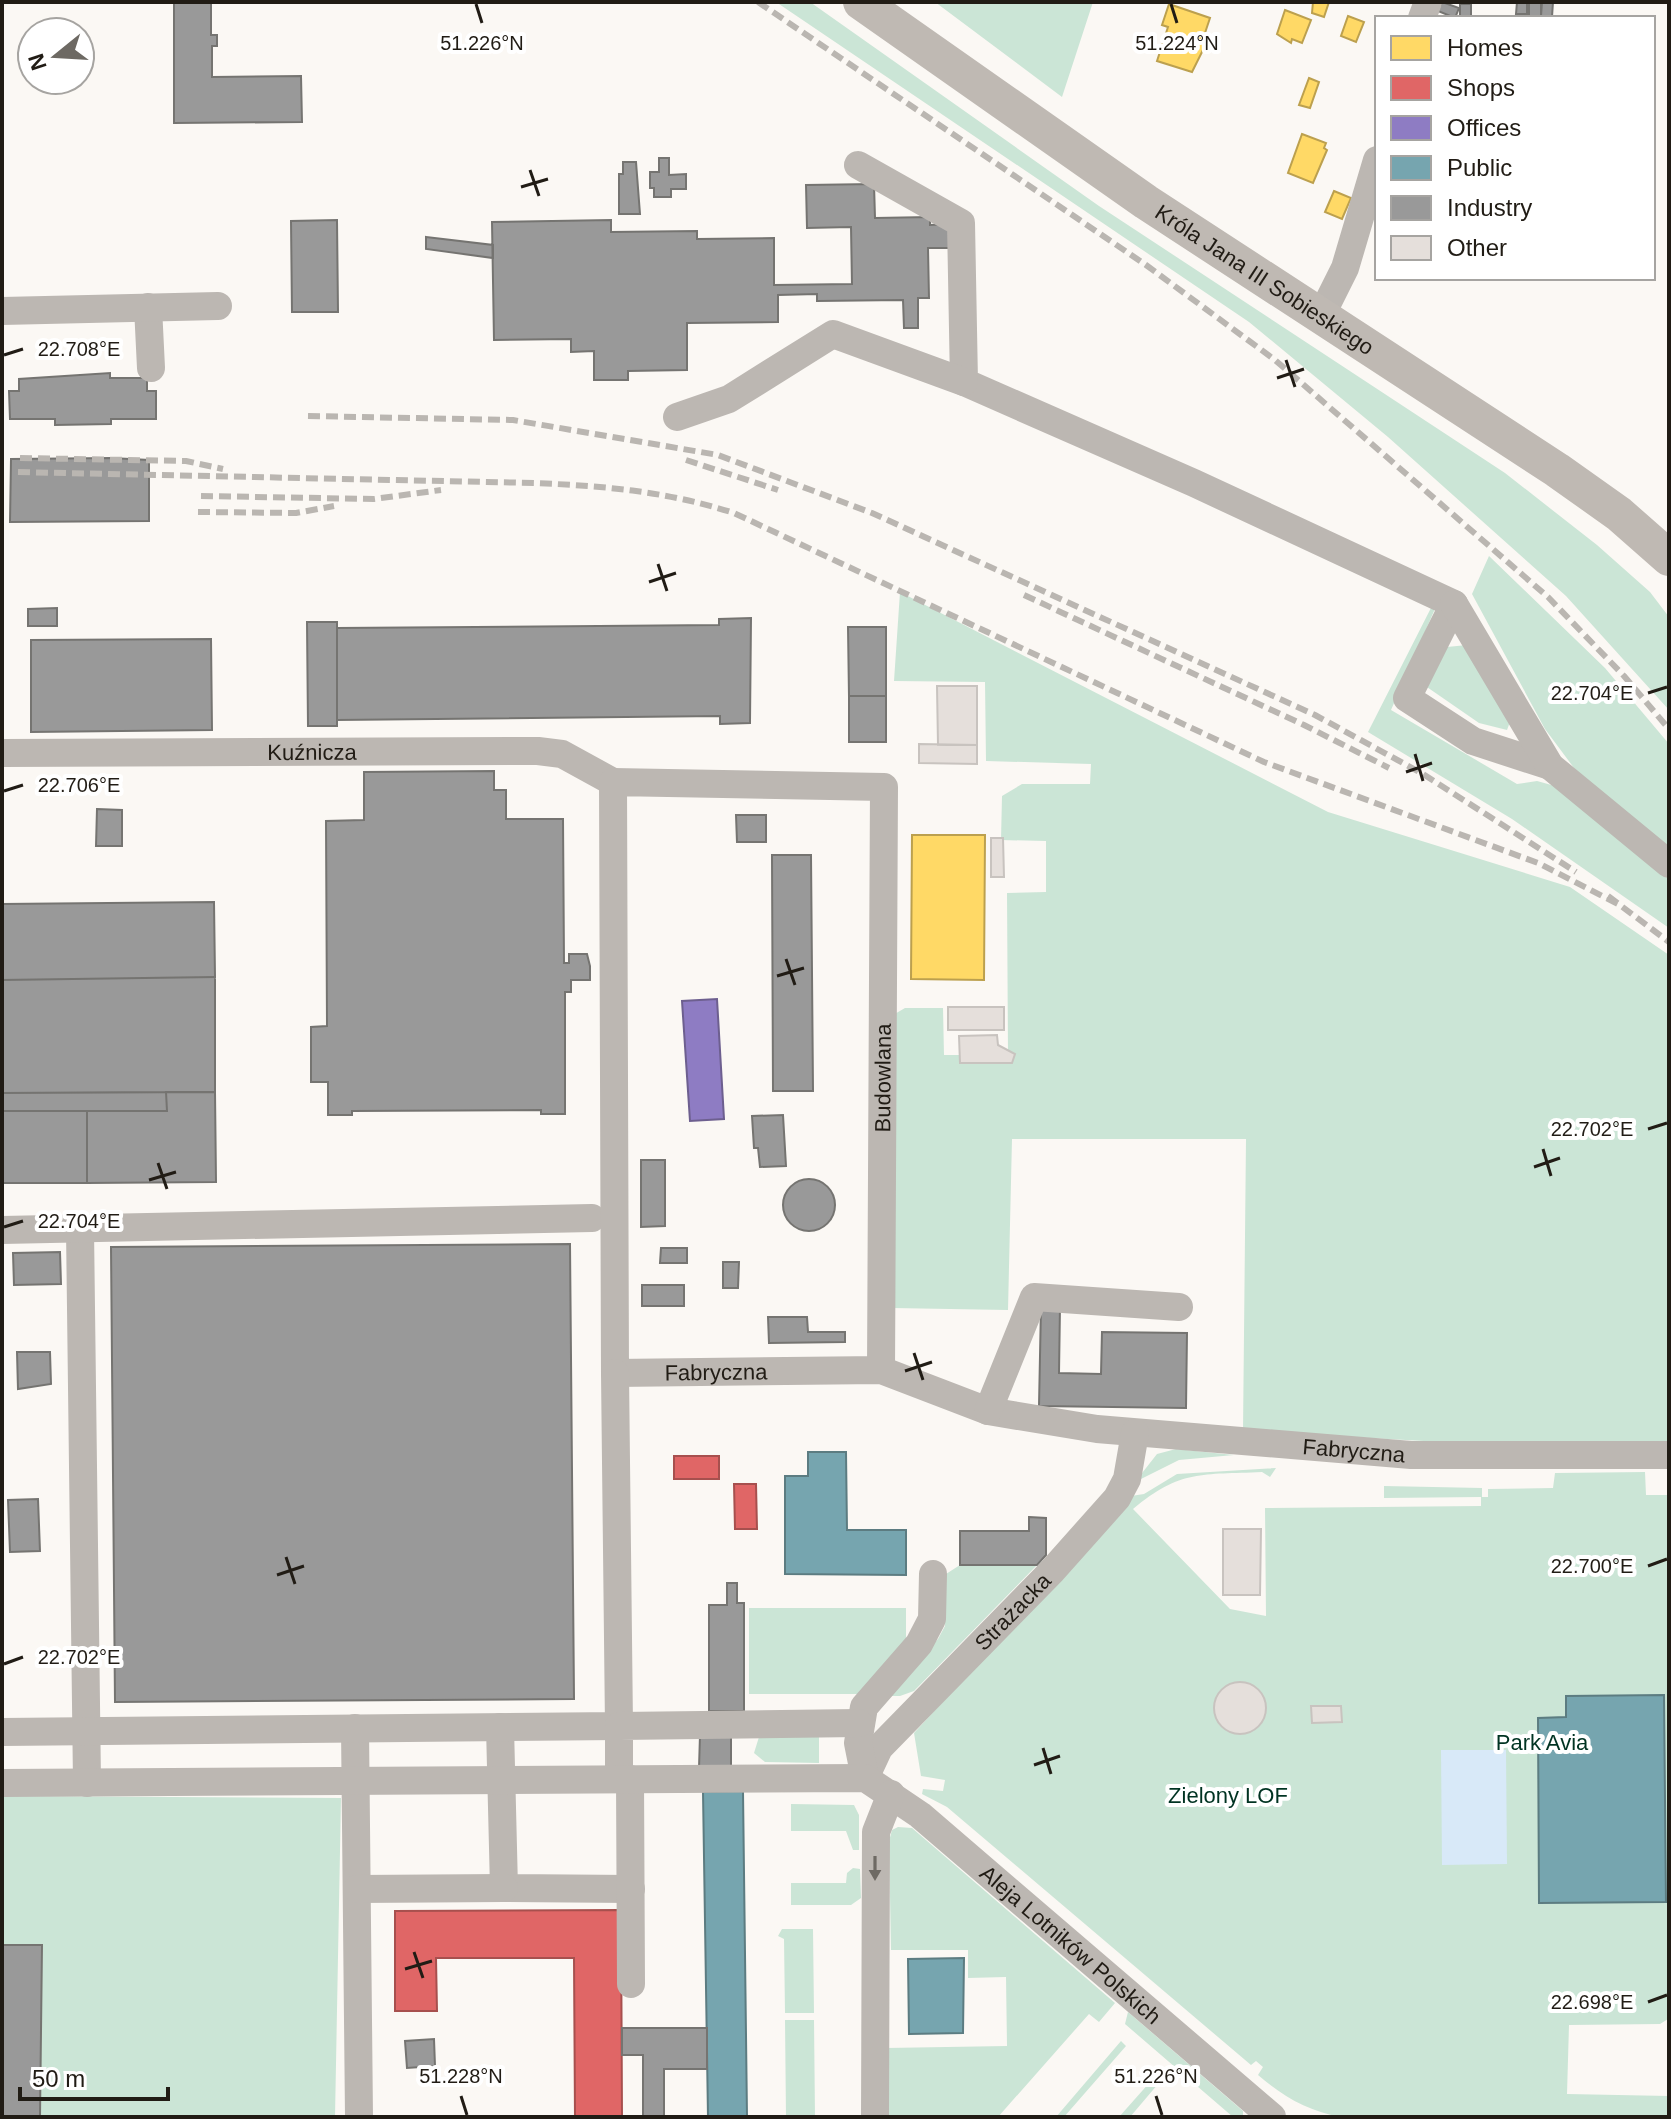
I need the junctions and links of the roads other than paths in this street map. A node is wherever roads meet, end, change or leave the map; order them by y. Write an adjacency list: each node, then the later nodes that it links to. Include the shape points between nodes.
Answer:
1 (861, 2): 7 (main road, Króla Jana III Sobieskiego, via 1096,168)
2 (858, 165): 9 (street, via 961,223)
3 (1375, 167): 7 (street, via 1345,268)
4 (218, 306): 5 (street)
5 (148, 307): 6 (street); 8 (street)
6 (2, 311)
7 (1321, 316): 11 (main road, Króla Jana III Sobieskiego, via 1566,475)
8 (151, 368)
9 (964, 382): 10 (street, via 833,334 729,399); 12 (street)
10 (677, 417)
11 (1669, 558)
12 (1454, 604): 14 (street); 14 (street, via 1407,698 1473,741)
13 (2, 753): 15 (street, Kuźnicza, via 538,751 562,754)
14 (1550, 766): 16 (street)
15 (613, 782): 21 (street, Budowlana, via 884,787); 22 (street)
16 (1669, 864)
17 (592, 1218): 18 (street)
18 (80, 1229): 19 (street); 31 (street)
19 (2, 1230)
20 (1179, 1307): 23 (street, via 1034,1297)
21 (881, 1370): 22 (street, Fabryczna); 23 (street, Fabryczna)
22 (615, 1373): 28 (street)
23 (988, 1411): 24 (street, Fabryczna)
24 (1135, 1433): 25 (street, Fabryczna, via 1411,1455); 33 (street, Strażacka, via 1127,1479 1117,1498 879,1748)
25 (1669, 1455)
26 (933, 1574): 27 (street, via 932,1619 926,1632 864,1707)
27 (859, 1723): 28 (street); 33 (street)
28 (619, 1726): 29 (street); 35 (street)
29 (500, 1727): 30 (street); 34 (street)
30 (355, 1728): 31 (street); 36 (street)
31 (86, 1731): 32 (street); 38 (street)
32 (2, 1732)
33 (865, 1778): 35 (street); 39 (street, Aleja Lotników Polskich)
34 (500, 1779): 35 (street); 36 (street); 40 (street)
35 (624, 1779): 42 (street)
36 (356, 1780): 38 (street); 41 (street)
37 (2, 1783): 38 (street)
38 (87, 1783)
39 (891, 1794): 45 (street, one-way to 45, via 876,1832); 46 (street, Aleja Lotników Polskich)
40 (504, 1888): 41 (street); 42 (street)
41 (357, 1889): 44 (street)
42 (631, 1889): 43 (street)
43 (631, 1984)
44 (359, 2117)
45 (875, 2117)
46 (1272, 2117)

